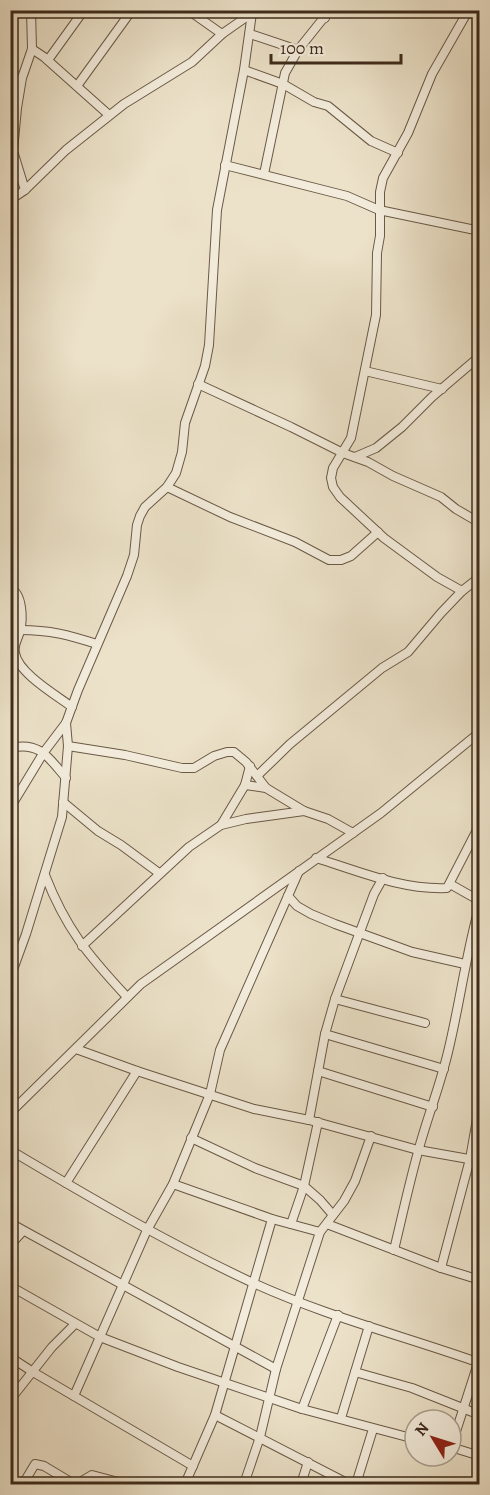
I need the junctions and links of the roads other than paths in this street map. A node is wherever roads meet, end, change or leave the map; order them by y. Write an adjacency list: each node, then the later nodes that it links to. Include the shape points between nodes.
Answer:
1 (31, 10): 12 (street)
2 (84, 10): 14 (street)
3 (132, 10): 17 (street)
4 (188, 10): 10 (street)
5 (316, 10): 8 (street)
6 (468, 11): 9 (street); 19 (street, via 432,74)
7 (253, 12): 10 (street); 11 (street)
8 (327, 14): 13 (street)
9 (480, 15)
10 (222, 34): 18 (street, via 192,62)
11 (250, 34): 13 (street); 15 (street)
12 (32, 49): 14 (street); 22 (street, via 22,78 13,151)
13 (298, 50): 16 (street)
14 (48, 60): 17 (street)
15 (244, 70): 16 (street); 20 (street)
16 (283, 84): 19 (street, via 328,106 371,141); 21 (street)
17 (77, 86): 18 (street)
18 (109, 115): 22 (street)
19 (398, 153): 24 (street, via 383,178)
20 (225, 165): 21 (street); 28 (street, via 213,244 209,345)
21 (264, 174): 24 (street, via 347,196)
22 (25, 190): 23 (street)
23 (10, 200)
24 (379, 210): 25 (street); 27 (street, via 376,315)
25 (480, 231)
26 (480, 356): 29 (street)
27 (365, 371): 29 (street); 30 (street, via 351,438)
28 (198, 384): 30 (street); 32 (street, via 185,423 180,463)
29 (441, 389): 31 (street, via 376,448)
30 (343, 453): 31 (street); 34 (street, via 333,468 333,487)
31 (355, 457): 33 (street, via 441,497)
32 (167, 487): 34 (street, via 329,560 351,556); 39 (street, via 140,516 135,555)
33 (480, 523)
34 (378, 532): 37 (street)
35 (480, 577): 37 (street)
36 (10, 588): 38 (street, via 19,596)
37 (462, 591): 47 (street, via 408,652 382,668)
38 (20, 630): 39 (street, via 64,633); 40 (street, via 15,641 20,666)
39 (97, 644): 40 (street)
40 (72, 706): 41 (street)
41 (66, 723): 43 (street); 45 (street)
42 (480, 732): 56 (street)
43 (68, 746): 46 (street, via 182,768 194,768 214,756 234,752); 48 (street)
44 (10, 748): 45 (street, via 22,745)
45 (44, 752): 48 (street); 52 (street)
46 (250, 766): 47 (street); 49 (street)
47 (257, 776): 50 (street)
48 (66, 778): 51 (street)
49 (245, 785): 50 (street); 55 (street)
50 (266, 788): 53 (street)
51 (63, 802): 59 (street); 60 (street)
52 (11, 805)
53 (304, 812): 55 (street); 56 (street, via 328,819)
54 (480, 824): 62 (street)
55 (221, 825): 59 (street)
56 (352, 833): 57 (street)
57 (316, 858): 58 (street); 61 (street)
58 (299, 870): 63 (street); 69 (street)
59 (159, 873): 66 (street)
60 (45, 875): 66 (street); 68 (street)
61 (383, 878): 62 (street, via 419,887 447,888); 65 (street)
62 (450, 884): 64 (street)
63 (288, 896): 65 (street, via 311,914); 77 (street, via 220,1050)
64 (480, 903): 67 (street)
65 (360, 932): 67 (street, via 412,952); 70 (street)
66 (82, 946): 69 (street)
67 (465, 964): 74 (street)
68 (10, 978)
69 (127, 997): 73 (street)
70 (335, 999): 71 (street); 72 (street)
71 (425, 1023)
72 (325, 1034): 74 (street); 76 (street)
73 (76, 1049): 75 (street); 80 (street)
74 (444, 1069): 79 (street)
75 (137, 1071): 77 (street); 88 (street)
76 (318, 1071): 79 (street); 81 (street)
77 (210, 1094): 81 (street, via 254,1109); 83 (street)
78 (480, 1102): 86 (street)
79 (433, 1107): 85 (street)
80 (10, 1113)
81 (314, 1121): 82 (street); 90 (street)
82 (371, 1136): 85 (street); 91 (street, via 355,1181)
83 (191, 1138): 89 (street); 90 (street)
84 (10, 1150): 88 (street)
85 (418, 1150): 86 (street); 100 (street)
86 (470, 1159): 87 (street); 101 (street)
87 (480, 1161)
88 (66, 1183): 96 (street)
89 (173, 1184): 92 (street); 96 (street)
90 (304, 1186): 91 (street); 94 (street)
91 (333, 1215): 95 (street)
92 (272, 1219): 94 (street); 103 (street)
93 (10, 1222): 97 (street)
94 (291, 1224): 98 (street)
95 (327, 1224): 98 (street); 100 (street)
96 (147, 1230): 103 (street); 104 (street)
97 (23, 1231): 99 (street); 104 (street)
98 (320, 1232): 106 (street)
99 (10, 1245)
100 (394, 1250): 101 (street)
101 (441, 1268): 102 (street)
102 (480, 1280)
103 (253, 1282): 106 (street); 111 (street)
104 (124, 1285): 110 (street); 111 (street)
105 (10, 1286): 108 (street)
106 (299, 1301): 107 (street); 114 (street)
107 (338, 1315): 109 (street); 123 (street)
108 (75, 1324): 110 (street); 115 (street)
109 (369, 1326): 113 (street); 116 (street)
110 (100, 1337): 117 (street); 118 (street)
111 (235, 1347): 114 (street); 117 (street)
112 (10, 1357): 115 (street)
113 (479, 1362): 121 (street)
114 (276, 1369): 119 (street)
115 (33, 1372): 118 (street); 120 (street)
116 (355, 1372): 121 (street, via 412,1388); 126 (street)
117 (225, 1382): 119 (street); 124 (street)
118 (75, 1396): 133 (street)
119 (269, 1397): 123 (street); 129 (street)
120 (10, 1400)
121 (462, 1408)
122 (463, 1408): 125 (street)
123 (302, 1409): 126 (street)
124 (214, 1415): 129 (street); 133 (street)
125 (480, 1415)
126 (341, 1418): 127 (street)
127 (373, 1429): 128 (street); 142 (street)
128 (403, 1436)
129 (260, 1437): 132 (street); 139 (street)
130 (463, 1451): 131 (street)
131 (480, 1456)
132 (308, 1462): 140 (street); 141 (street)
133 (193, 1466): 138 (street)
134 (108, 1481): 136 (street, via 92,1474); 137 (street)
135 (23, 1485): 136 (street, via 35,1464)
136 (76, 1485)
137 (126, 1485)
138 (185, 1485)
139 (244, 1485)
140 (300, 1485)
141 (349, 1485)
142 (356, 1485)

